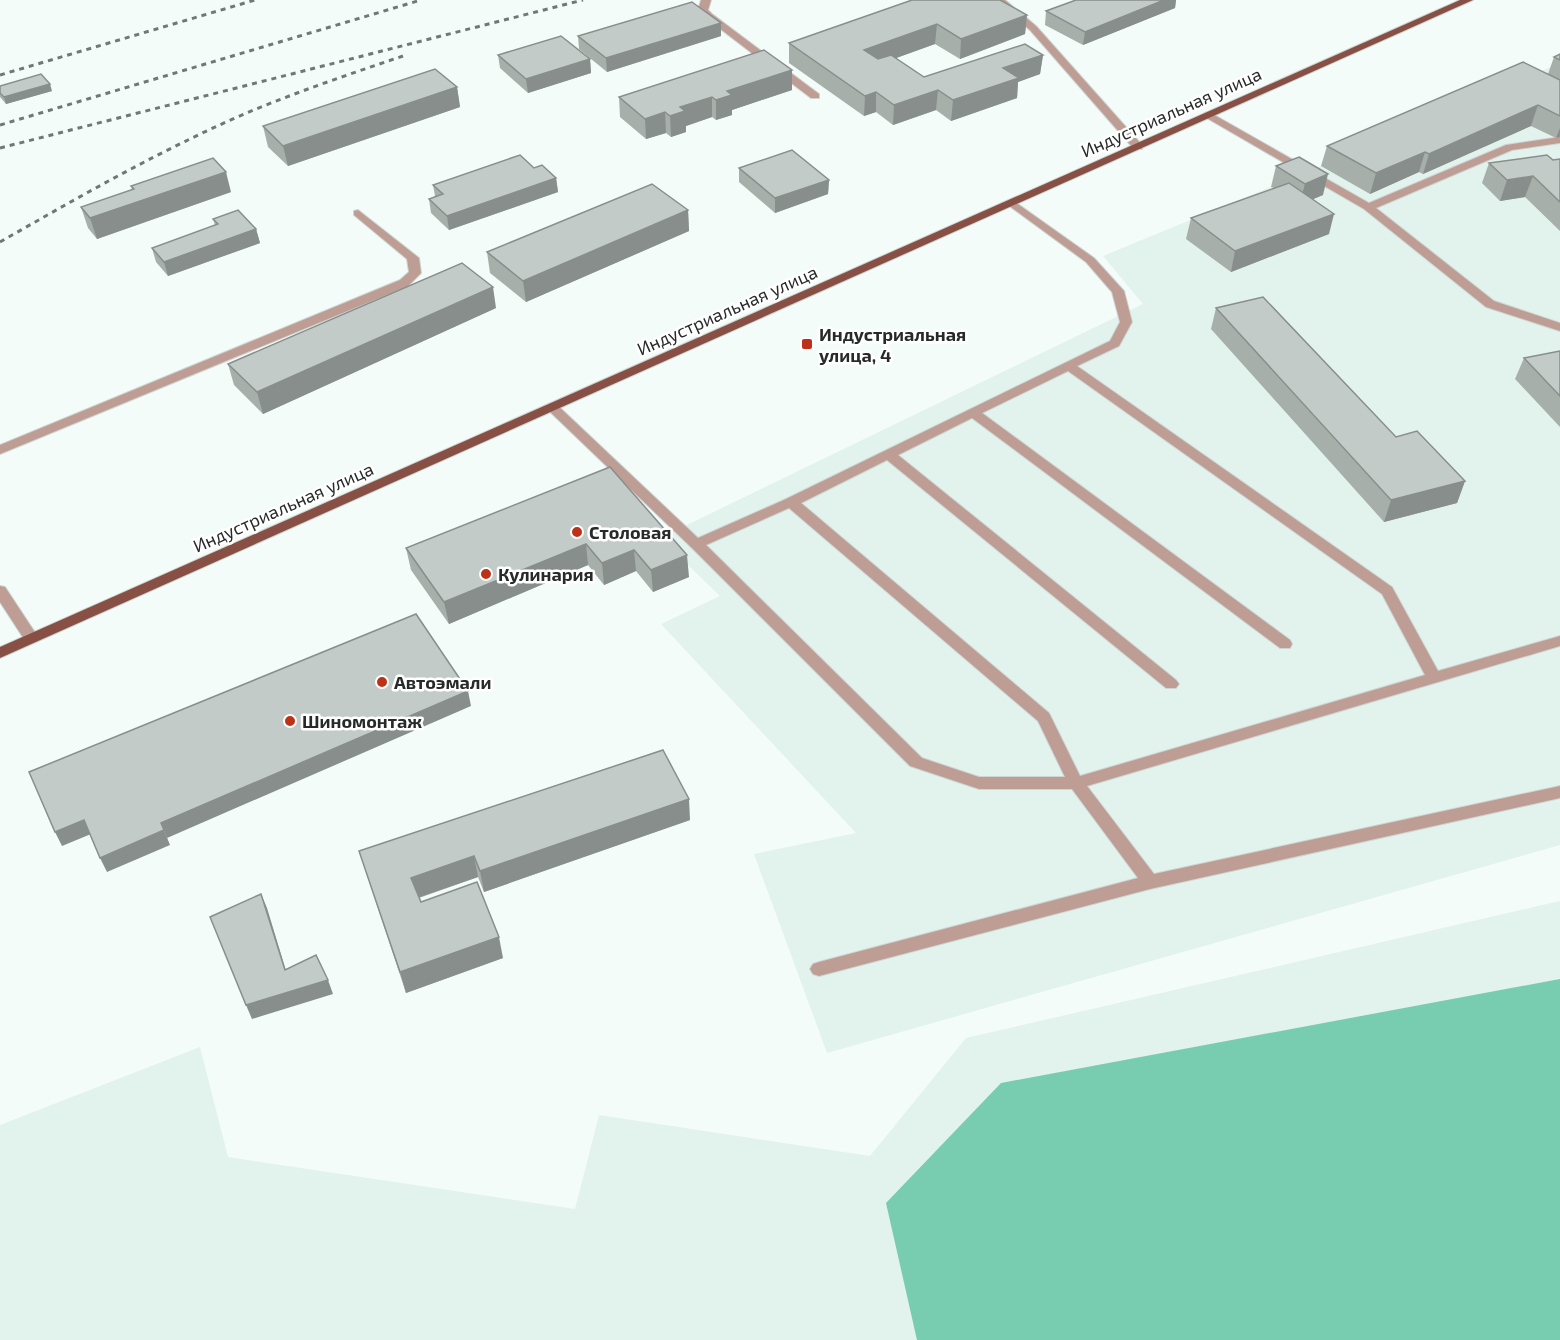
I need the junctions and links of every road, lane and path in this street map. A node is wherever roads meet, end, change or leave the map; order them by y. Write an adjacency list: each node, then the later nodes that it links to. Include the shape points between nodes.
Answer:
1 (706, 0): 4 (lane, via 703,10 709,16)
2 (999, 0): 7 (lane, via 1033,28)
3 (1468, 0): 5 (main road, Индустриальная улица)
4 (816, 96)
5 (1209, 115): 7 (main road, Индустриальная улица); 9 (lane)
6 (1560, 140): 9 (lane, via 1510,147)
7 (1138, 147): 8 (main road, Индустриальная улица)
8 (1012, 203): 12 (lane, via 1090,260 1118,291 1124,307 1126,322 1115,343); 13 (main road, Индустриальная улица)
9 (1368, 207): 11 (lane, via 1491,304)
10 (358, 213): 15 (lane, via 413,258 415,273 404,283)
11 (1560, 327)
12 (1067, 365): 14 (lane); 24 (lane, via 1387,591)
13 (551, 407): 18 (lane); 20 (main road, Индустриальная улица)
14 (972, 412): 16 (lane); 22 (lane)
15 (0, 450)
16 (888, 454): 17 (lane); 25 (lane)
17 (791, 502): 18 (lane); 26 (lane, via 1044,717)
18 (696, 544): 26 (lane, via 916,762 979,783)
19 (0, 591): 20 (lane)
20 (31, 638): 23 (main road, Индустриальная улица)
21 (1560, 641): 24 (lane)
22 (1285, 644)
23 (0, 653)
24 (1434, 678): 26 (lane)
25 (1171, 684)
26 (1076, 783): 28 (lane)
27 (1560, 792): 28 (lane)
28 (1150, 882): 29 (lane)
29 (819, 969)

